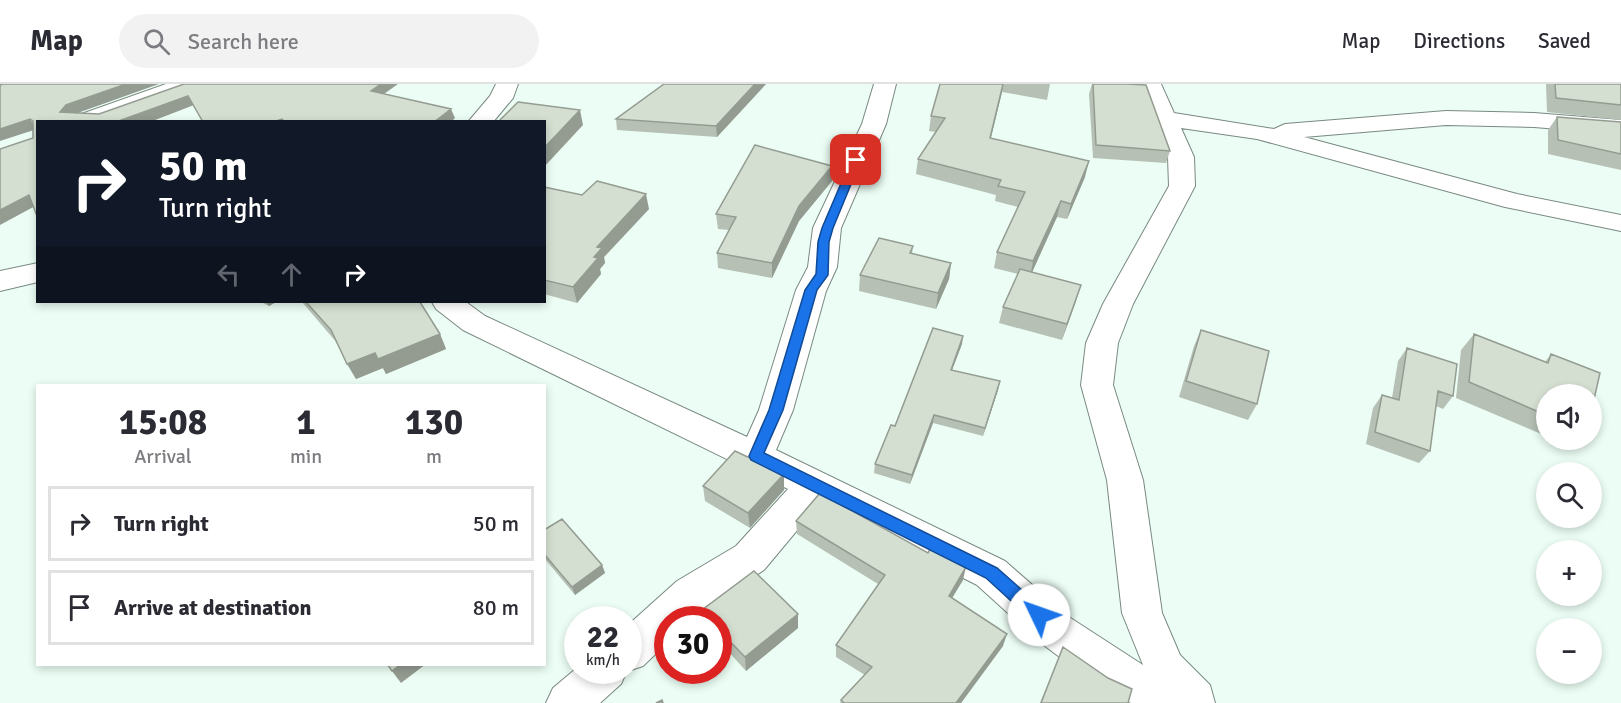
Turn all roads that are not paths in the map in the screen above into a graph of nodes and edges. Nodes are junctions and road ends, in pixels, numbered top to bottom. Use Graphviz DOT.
graph roads {
  1 [pos="188,84"];
  2 [pos="507,84"];
  3 [pos="885,84"];
  4 [pos="1150,84"];
  5 [pos="1165,119"];
  6 [pos="87,120"];
  7 [pos="482,120"];
  8 [pos="1621,127"];
  9 [pos="1259,132"];
  10 [pos="1621,224"];
  11 [pos="36,272"];
  12 [pos="0,281"];
  13 [pos="448,303"];
  14 [pos="756,456"];
  15 [pos="813,486"];
  16 [pos="642,639"];
  17 [pos="589,684"];
  18 [pos="1196,701"];
  19 [pos="567,703"];
  1 -- 6 [label="street"];
  2 -- 7 [label="street"];
  3 -- 14 [label="street"];
  4 -- 5 [label="street"];
  5 -- 9 [label="street"];
  5 -- 18 [label="street"];
  8 -- 9 [label="street"];
  9 -- 10 [label="street"];
  11 -- 12 [label="street"];
  13 -- 14 [label="street"];
  14 -- 15 [label="street"];
  15 -- 16 [label="street"];
  15 -- 18 [label="street"];
  17 -- 19 [label="street"];
}
